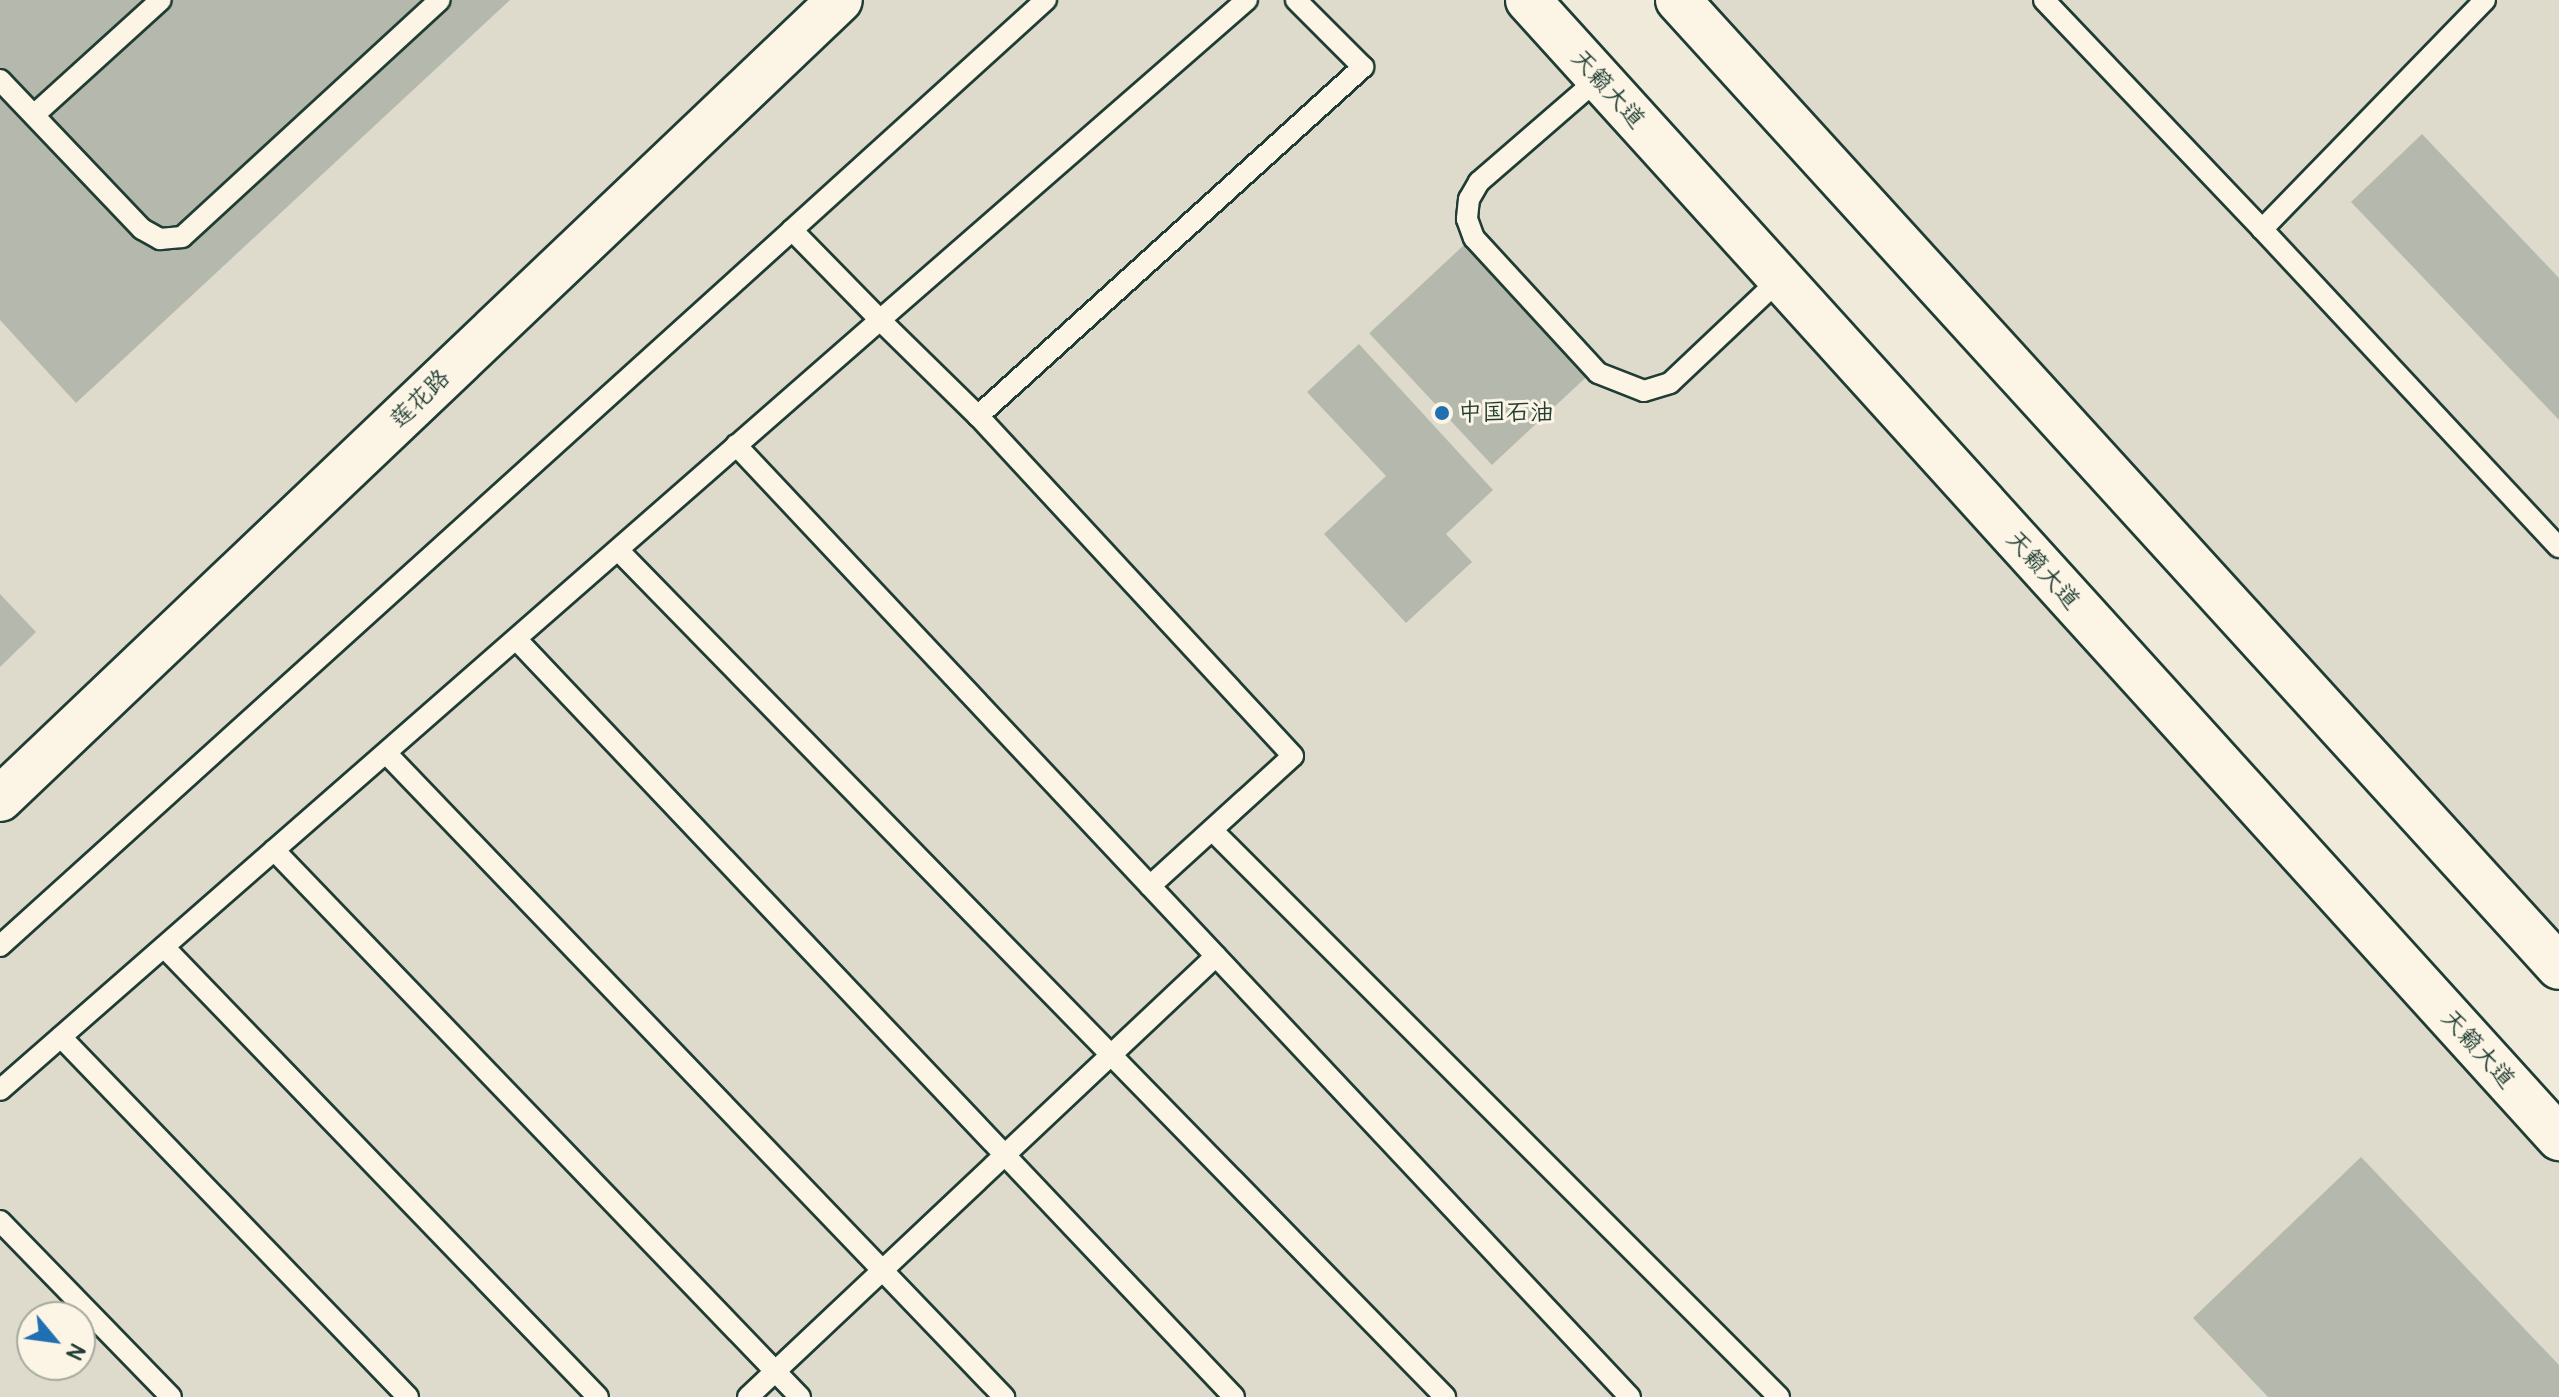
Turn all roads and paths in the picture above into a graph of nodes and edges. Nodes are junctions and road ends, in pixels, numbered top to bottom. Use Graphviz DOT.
graph roads {
  1 [pos="161,0"];
  2 [pos="440,0"];
  3 [pos="840,0"];
  4 [pos="1046,0"];
  5 [pos="1247,0"];
  6 [pos="1296,0"];
  7 [pos="1528,0"];
  8 [pos="1678,0"];
  9 [pos="2044,0"];
  10 [pos="2485,0"];
  11 [pos="1599,78"];
  12 [pos="0,80"];
  13 [pos="34,115"];
  14 [pos="2262,229"];
  15 [pos="792,230"];
  16 [pos="1780,279"];
  17 [pos="880,320"];
  18 [pos="978,416"];
  19 [pos="736,445"];
  20 [pos="2559,547"];
  21 [pos="618,550"];
  22 [pos="516,639"];
  23 [pos="386,753"];
  24 [pos="0,799"];
  25 [pos="1212,830"];
  26 [pos="274,850"];
  27 [pos="1150,886"];
  28 [pos="0,946"];
  29 [pos="164,947"];
  30 [pos="1216,956"];
  31 [pos="2559,967"];
  32 [pos="61,1037"];
  33 [pos="1111,1055"];
  34 [pos="0,1090"];
  35 [pos="2559,1138"];
  36 [pos="1005,1155"];
  37 [pos="0,1221"];
  38 [pos="882,1270"];
  39 [pos="775,1371"];
  40 [pos="171,1397"];
  41 [pos="408,1397"];
  42 [pos="598,1397"];
  43 [pos="748,1397"];
  44 [pos="800,1397"];
  45 [pos="1004,1397"];
  46 [pos="1234,1397"];
  47 [pos="1445,1397"];
  48 [pos="1630,1397"];
  49 [pos="1779,1397"];
  1 -- 13 [label="lane"];
  2 -- 13 [label="lane"];
  3 -- 24 [label="main road, 莲花路"];
  4 -- 15 [label="lane"];
  5 -- 17 [label="lane"];
  6 -- 18 [label="lane"];
  7 -- 11 [label="main road, 天籁大道"];
  8 -- 31 [label="main road"];
  9 -- 14 [label="lane"];
  10 -- 14 [label="lane"];
  11 -- 16 [label="main road, 天籁大道"];
  11 -- 16 [label="lane"];
  12 -- 13 [label="lane"];
  14 -- 20 [label="lane"];
  15 -- 17 [label="lane"];
  15 -- 28 [label="lane"];
  16 -- 35 [label="main road, 天籁大道"];
  17 -- 18 [label="lane"];
  17 -- 19 [label="lane"];
  18 -- 25 [label="lane"];
  19 -- 21 [label="lane"];
  19 -- 27 [label="lane"];
  21 -- 22 [label="lane"];
  21 -- 33 [label="lane"];
  22 -- 23 [label="lane"];
  22 -- 36 [label="lane"];
  23 -- 26 [label="lane"];
  23 -- 38 [label="lane"];
  25 -- 27 [label="lane"];
  25 -- 49 [label="lane"];
  26 -- 29 [label="lane"];
  26 -- 39 [label="lane"];
  27 -- 30 [label="lane"];
  29 -- 32 [label="lane"];
  29 -- 42 [label="lane"];
  30 -- 33 [label="lane"];
  30 -- 48 [label="lane"];
  32 -- 34 [label="lane"];
  32 -- 41 [label="lane"];
  33 -- 36 [label="lane"];
  33 -- 47 [label="lane"];
  36 -- 38 [label="lane"];
  36 -- 46 [label="lane"];
  37 -- 40 [label="lane"];
  38 -- 39 [label="lane"];
  38 -- 45 [label="lane"];
  39 -- 43 [label="lane"];
  39 -- 44 [label="lane"];
}
